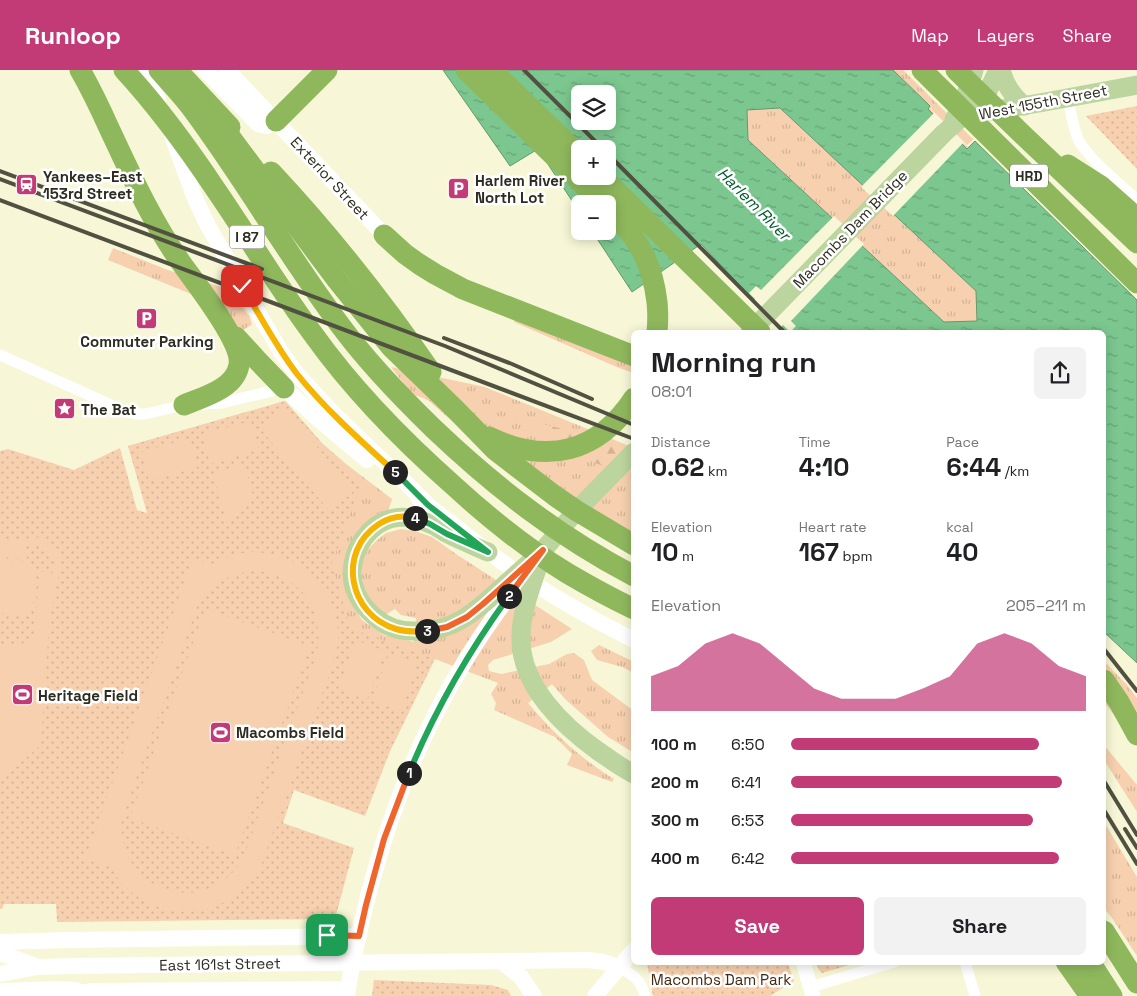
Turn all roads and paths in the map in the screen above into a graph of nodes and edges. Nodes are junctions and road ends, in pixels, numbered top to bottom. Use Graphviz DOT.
graph roads {
  1 [pos="80,70"];
  2 [pos="124,70"];
  3 [pos="141,70"];
  4 [pos="159,70"];
  5 [pos="177,70"];
  6 [pos="205,70"];
  7 [pos="227,70"];
  8 [pos="327,70"];
  9 [pos="466,70"];
  10 [pos="492,70"];
  11 [pos="922,70"];
  12 [pos="956,70"];
  13 [pos="974,70"];
  14 [pos="983,70"];
  15 [pos="997,70"];
  16 [pos="1137,86"];
  17 [pos="987,93"];
  18 [pos="1068,99"];
  19 [pos="1024,106"];
  20 [pos="193,110"];
  21 [pos="989,112"];
  22 [pos="276,121"];
  23 [pos="951,126"];
  24 [pos="1023,135"];
  25 [pos="571,147"];
  26 [pos="610,185"];
  27 [pos="594,195"];
  28 [pos="1137,200"];
  29 [pos="616,216"];
  30 [pos="1137,218"];
  31 [pos="384,235"];
  32 [pos="1137,243"];
  33 [pos="1137,283"];
  34 [pos="657,330"];
  35 [pos="752,330"];
  36 [pos="758,330"];
  37 [pos="243,352"];
  38 [pos="0,355"];
  39 [pos="631,355"];
  40 [pos="284,388"];
  41 [pos="631,402"];
  42 [pos="184,405"];
  43 [pos="456,410"];
  44 [pos="477,432"];
  45 [pos="631,455"];
  46 [pos="428,505"];
  47 [pos="577,511"];
  48 [pos="631,543"];
  49 [pos="543,550"];
  50 [pos="488,552"];
  51 [pos="631,574"];
  52 [pos="631,607"];
  53 [pos="631,638"];
  54 [pos="1106,683"];
  55 [pos="1137,735"];
  56 [pos="631,772"];
  57 [pos="1106,934"];
  58 [pos="358,940"];
  59 [pos="0,942"];
  60 [pos="0,953"];
  61 [pos="631,954"];
  62 [pos="501,961"];
  63 [pos="805,965"];
  64 [pos="886,965"];
  65 [pos="966,965"];
  66 [pos="1056,965"];
  67 [pos="1068,965"];
  68 [pos="1092,965"];
  69 [pos="38,967"];
  70 [pos="620,968"];
  71 [pos="0,974"];
  72 [pos="1137,983"];
  73 [pos="348,989"];
  74 [pos="0,991"];
  75 [pos="93,991"];
  76 [pos="812,992"];
  77 [pos="63,996"];
  78 [pos="534,996"];
  79 [pos="595,996"];
  80 [pos="645,996"];
  81 [pos="975,996"];
  82 [pos="1078,996"];
  83 [pos="1090,996"];
  84 [pos="1112,996"];
  1 -- 37 [label="highway"];
  2 -- 52 [label="highway, I 87"];
  3 -- 46 [label="main road"];
  4 -- 20 [label="highway, I 87"];
  5 -- 43 [label="highway"];
  6 -- 22 [label="main road"];
  7 -- 22 [label="main road, Exterior Street"];
  8 -- 22 [label="highway"];
  9 -- 27 [label="highway"];
  10 -- 25 [label="highway"];
  11 -- 33 [label="highway, HRD"];
  12 -- 24 [label="highway, HRD"];
  13 -- 23 [label="main road"];
  14 -- 17 [label="main road"];
  15 -- 17 [label="main road"];
  15 -- 18 [label="street"];
  15 -- 19 [label="main road"];
  16 -- 18 [label="street"];
  16 -- 19 [label="main road, West 155th Street"];
  17 -- 21 [label="main road"];
  17 -- 23 [label="main road"];
  18 -- 28 [label="street"];
  19 -- 21 [label="main road, West 155th Street"];
  20 -- 43 [label="highway"];
  20 -- 51 [label="highway, I 87"];
  21 -- 23 [label="main road, West 155th Street"];
  22 -- 31 [label="main road, Exterior Street"];
  23 -- 35 [label="main road, Macombs Dam Bridge"];
  24 -- 30 [label="highway"];
  24 -- 32 [label="highway, HRD"];
  26 -- 36 [label="highway"];
  29 -- 34 [label="highway"];
  31 -- 39 [label="highway"];
  37 -- 40 [label="highway"];
  37 -- 42 [label="highway"];
  38 -- 42 [label="street"];
  40 -- 42 [label="street"];
  40 -- 46 [label="main road"];
  41 -- 44 [label="highway"];
  43 -- 44 [label="highway"];
  44 -- 47 [label="highway"];
  45 -- 47 [label="main road"];
  46 -- 50 [label="main road"];
  47 -- 48 [label="highway"];
  47 -- 49 [label="main road"];
  49 -- 50 [label="main road"];
  49 -- 56 [label="main road"];
  49 -- 58 [label="main road"];
  50 -- 53 [label="main road"];
  54 -- 55 [label="highway"];
  57 -- 72 [label="highway"];
  58 -- 59 [label="main road, East 161st Street"];
  58 -- 73 [label="main road"];
  60 -- 69 [label="main road"];
  61 -- 70 [label="main road"];
  62 -- 69 [label="main road, East 161st Street"];
  62 -- 70 [label="main road, East 161st Street"];
  62 -- 78 [label="main road"];
  63 -- 76 [label="street"];
  64 -- 76 [label="street"];
  65 -- 81 [label="street"];
  66 -- 82 [label="main road"];
  67 -- 83 [label="highway"];
  68 -- 84 [label="highway"];
  69 -- 71 [label="main road, East 161st Street"];
  69 -- 74 [label="main road"];
  70 -- 79 [label="main road"];
  70 -- 80 [label="street"];
  73 -- 75 [label="main road, East 161st Street"];
  74 -- 75 [label="main road"];
  75 -- 77 [label="main road, East 161st Street"];
}
